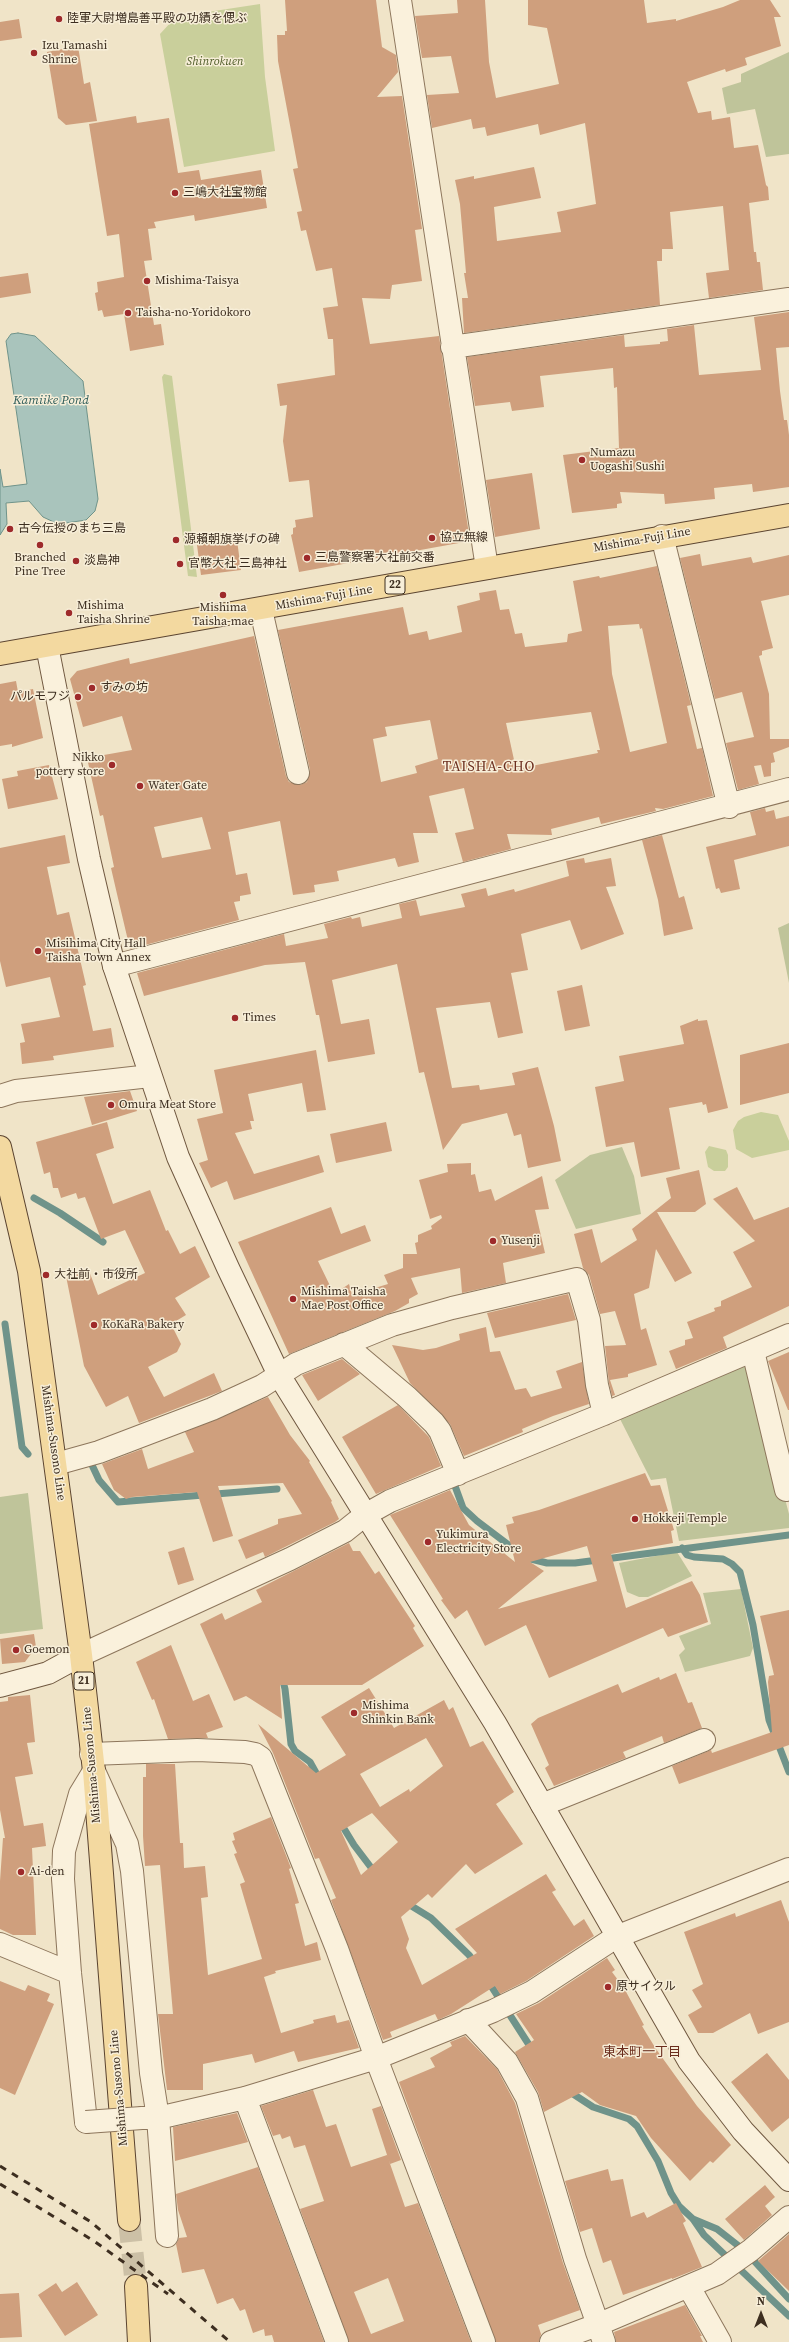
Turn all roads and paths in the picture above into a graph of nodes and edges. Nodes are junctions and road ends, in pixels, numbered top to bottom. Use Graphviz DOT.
graph roads {
  1 [pos="400,0"];
  2 [pos="789,300"];
  3 [pos="452,347"];
  4 [pos="789,515"];
  5 [pos="662,536"];
  6 [pos="487,568"];
  7 [pos="261,610"];
  8 [pos="47,646"];
  9 [pos="0,654"];
  10 [pos="298,773"];
  11 [pos="789,789"];
  12 [pos="729,807"];
  13 [pos="114,966"];
  14 [pos="150,1076"];
  15 [pos="0,1096"];
  16 [pos="0,1147"];
  17 [pos="789,1336"];
  18 [pos="344,1344"];
  19 [pos="753,1351"];
  20 [pos="279,1374"];
  21 [pos="604,1414"];
  22 [pos="56,1464"];
  23 [pos="458,1474"];
  24 [pos="786,1490"];
  25 [pos="365,1515"];
  26 [pos="81,1655"];
  27 [pos="0,1686"];
  28 [pos="704,1740"];
  29 [pos="93,1763"];
  30 [pos="542,1805"];
  31 [pos="789,1869"];
  32 [pos="616,1937"];
  33 [pos="0,1944"];
  34 [pos="70,1973"];
  35 [pos="468,2020"];
  36 [pos="376,2058"];
  37 [pos="245,2098"];
  38 [pos="150,2118"];
  39 [pos="789,2180"];
  40 [pos="789,2217"];
  41 [pos="130,2220"];
  42 [pos="167,2236"];
  43 [pos="136,2286"];
  44 [pos="689,2287"];
  45 [pos="600,2334"];
  46 [pos="139,2342"];
  47 [pos="337,2342"];
  48 [pos="484,2342"];
  49 [pos="551,2342"];
  50 [pos="720,2342"];
  1 -- 3 [label="street"];
  2 -- 3 [label="street"];
  3 -- 6 [label="street"];
  4 -- 5 [label="main road, Mishima-Fuji Line / 22"];
  5 -- 6 [label="main road, Mishima-Fuji Line / 22"];
  5 -- 12 [label="street"];
  6 -- 7 [label="main road, Mishima-Fuji Line / 22"];
  7 -- 8 [label="main road, Mishima-Fuji Line / 22"];
  7 -- 10 [label="street"];
  8 -- 9 [label="main road, Mishima-Fuji Line / 22"];
  8 -- 13 [label="street"];
  11 -- 12 [label="street"];
  12 -- 13 [label="street"];
  13 -- 14 [label="street"];
  14 -- 15 [label="street"];
  14 -- 20 [label="street"];
  16 -- 22 [label="main road, Mishima-Susono Line / 21"];
  17 -- 19 [label="street"];
  18 -- 20 [label="street"];
  18 -- 21 [label="street"];
  18 -- 23 [label="street"];
  19 -- 21 [label="street"];
  19 -- 24 [label="street"];
  20 -- 22 [label="street"];
  20 -- 25 [label="street"];
  21 -- 23 [label="street"];
  22 -- 26 [label="main road, Mishima-Susono Line / 21"];
  23 -- 25 [label="street"];
  25 -- 26 [label="street"];
  25 -- 30 [label="street"];
  26 -- 27 [label="street"];
  26 -- 29 [label="main road, Mishima-Susono Line / 21"];
  28 -- 30 [label="street"];
  29 -- 34 [label="street"];
  29 -- 36 [label="street"];
  29 -- 38 [label="street"];
  29 -- 41 [label="main road, Mishima-Susono Line / 21"];
  30 -- 32 [label="street"];
  31 -- 32 [label="street"];
  32 -- 35 [label="street"];
  32 -- 39 [label="street"];
  33 -- 34 [label="street"];
  34 -- 38 [label="street, bridge"];
  35 -- 36 [label="street"];
  35 -- 45 [label="street"];
  36 -- 37 [label="street"];
  36 -- 48 [label="street"];
  37 -- 38 [label="street"];
  37 -- 47 [label="street"];
  38 -- 42 [label="street"];
  40 -- 44 [label="street"];
  43 -- 46 [label="main road"];
  44 -- 45 [label="street"];
  44 -- 50 [label="street"];
  45 -- 49 [label="street"];
}
